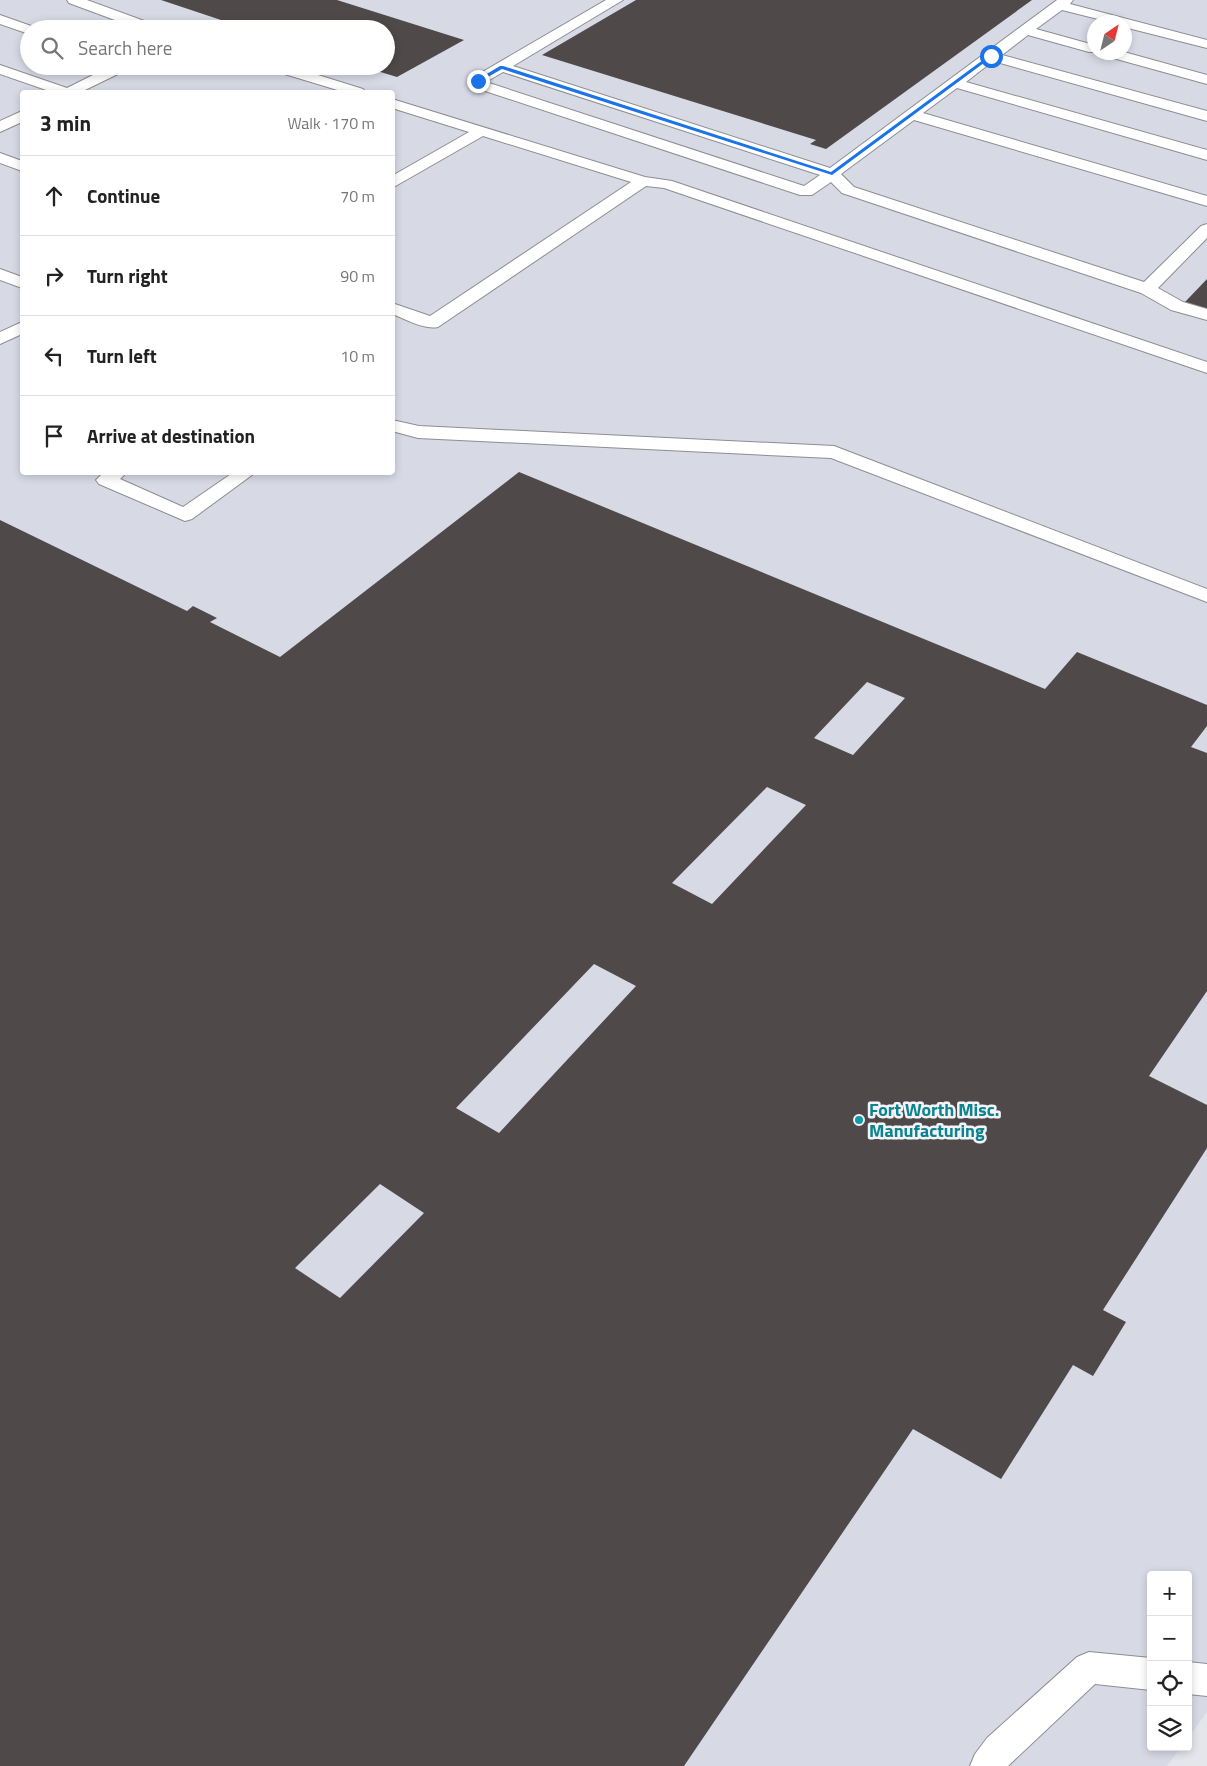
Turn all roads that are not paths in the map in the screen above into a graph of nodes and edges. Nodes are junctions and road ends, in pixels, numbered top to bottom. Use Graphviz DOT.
graph roads {
  1 [pos="74,0"];
  2 [pos="616,0"];
  3 [pos="1062,3"];
  4 [pos="1099,15"];
  5 [pos="0,19"];
  6 [pos="128,20"];
  7 [pos="1132,25"];
  8 [pos="20,27"];
  9 [pos="1026,30"];
  10 [pos="1207,44"];
  11 [pos="1087,47"];
  12 [pos="991,56"];
  13 [pos="1132,59"];
  14 [pos="502,67"];
  15 [pos="0,69"];
  16 [pos="105,75"];
  17 [pos="302,75"];
  18 [pos="1207,80"];
  19 [pos="954,83"];
  20 [pos="59,90"];
  21 [pos="74,90"];
  22 [pos="351,90"];
  23 [pos="395,104"];
  24 [pos="912,115"];
  25 [pos="1207,116"];
  26 [pos="20,117"];
  27 [pos="0,127"];
  28 [pos="481,131"];
  29 [pos="1207,155"];
  30 [pos="0,158"];
  31 [pos="20,165"];
  32 [pos="832,174"];
  33 [pos="395,181"];
  34 [pos="643,181"];
  35 [pos="1207,201"];
  36 [pos="1207,229"];
  37 [pos="1147,289"];
  38 [pos="395,309"];
  39 [pos="1207,315"];
  40 [pos="20,328"];
  41 [pos="0,339"];
  42 [pos="1207,368"];
  43 [pos="395,426"];
  44 [pos="114,475"];
  45 [pos="243,475"];
  46 [pos="1207,596"];
  47 [pos="1147,1674"];
  48 [pos="1192,1678"];
  49 [pos="1207,1680"];
  50 [pos="987,1766"];
  1 -- 6 [label="lane"];
  2 -- 14 [label="lane"];
  3 -- 4 [label="lane"];
  3 -- 9 [label="lane"];
  5 -- 8 [label="lane"];
  7 -- 10 [label="lane"];
  9 -- 11 [label="lane"];
  9 -- 12 [label="lane"];
  12 -- 19 [label="lane"];
  12 -- 25 [label="lane"];
  13 -- 18 [label="lane"];
  14 -- 32 [label="lane"];
  14 -- 32 [label="lane"];
  15 -- 20 [label="lane"];
  16 -- 21 [label="lane"];
  17 -- 22 [label="lane"];
  19 -- 24 [label="lane"];
  19 -- 29 [label="lane"];
  23 -- 28 [label="lane"];
  24 -- 32 [label="lane"];
  24 -- 35 [label="lane"];
  26 -- 27 [label="lane"];
  28 -- 33 [label="lane"];
  28 -- 34 [label="lane"];
  30 -- 31 [label="lane"];
  32 -- 37 [label="lane"];
  34 -- 38 [label="lane"];
  34 -- 42 [label="lane"];
  36 -- 37 [label="lane"];
  37 -- 39 [label="lane"];
  40 -- 41 [label="lane"];
  43 -- 46 [label="lane"];
  44 -- 45 [label="lane"];
  47 -- 50 [label="lane"];
  48 -- 49 [label="lane"];
}
